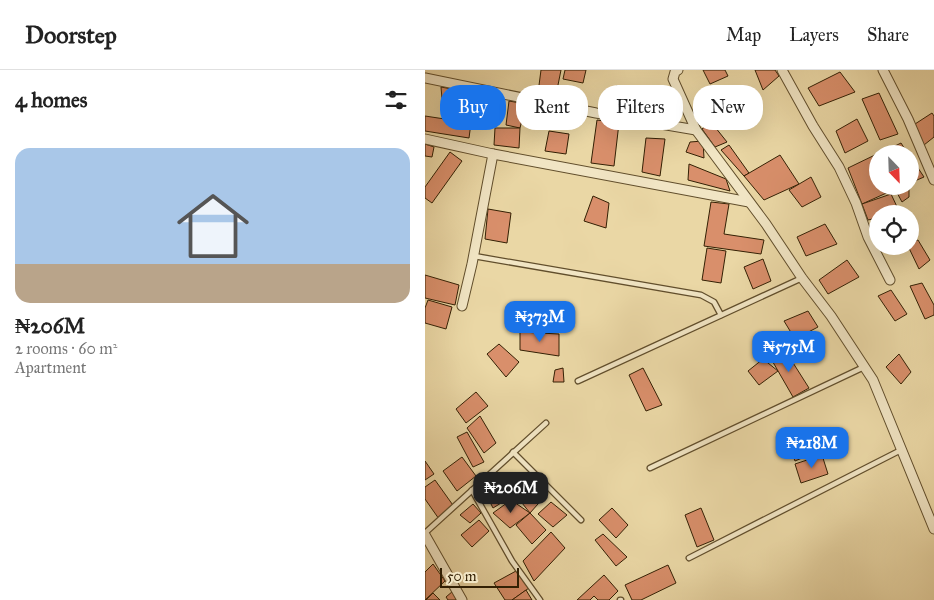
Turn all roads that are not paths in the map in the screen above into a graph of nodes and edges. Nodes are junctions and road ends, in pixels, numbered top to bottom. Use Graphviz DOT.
graph roads {
  1 [pos="782,70"];
  2 [pos="883,70"];
  3 [pos="675,71"];
  4 [pos="425,78"];
  5 [pos="693,123"];
  6 [pos="693,129"];
  7 [pos="696,130"];
  8 [pos="425,139"];
  9 [pos="493,154"];
  10 [pos="934,180"];
  11 [pos="749,202"];
  12 [pos="474,256"];
  13 [pos="802,278"];
  14 [pos="890,280"];
  15 [pos="462,306"];
  16 [pos="721,315"];
  17 [pos="864,367"];
  18 [pos="578,381"];
  19 [pos="546,423"];
  20 [pos="901,450"];
  21 [pos="513,452"];
  22 [pos="650,468"];
  23 [pos="472,490"];
  24 [pos="581,520"];
  25 [pos="934,529"];
  26 [pos="425,534"];
  27 [pos="689,558"];
  28 [pos="462,600"];
  29 [pos="539,600"];
  1 -- 14 [label="street"];
  2 -- 10 [label="street"];
  3 -- 5 [label="street"];
  4 -- 6 [label="street"];
  7 -- 11 [label="street"];
  8 -- 9 [label="street"];
  9 -- 11 [label="street"];
  9 -- 12 [label="street"];
  11 -- 13 [label="street"];
  12 -- 15 [label="street"];
  12 -- 16 [label="lane"];
  13 -- 16 [label="lane"];
  13 -- 17 [label="street"];
  16 -- 18 [label="lane"];
  17 -- 20 [label="street"];
  17 -- 22 [label="lane"];
  19 -- 21 [label="lane"];
  20 -- 25 [label="street"];
  20 -- 27 [label="lane"];
  21 -- 23 [label="lane"];
  21 -- 24 [label="lane"];
  23 -- 26 [label="lane"];
  23 -- 29 [label="lane"];
  26 -- 28 [label="street"];
}
